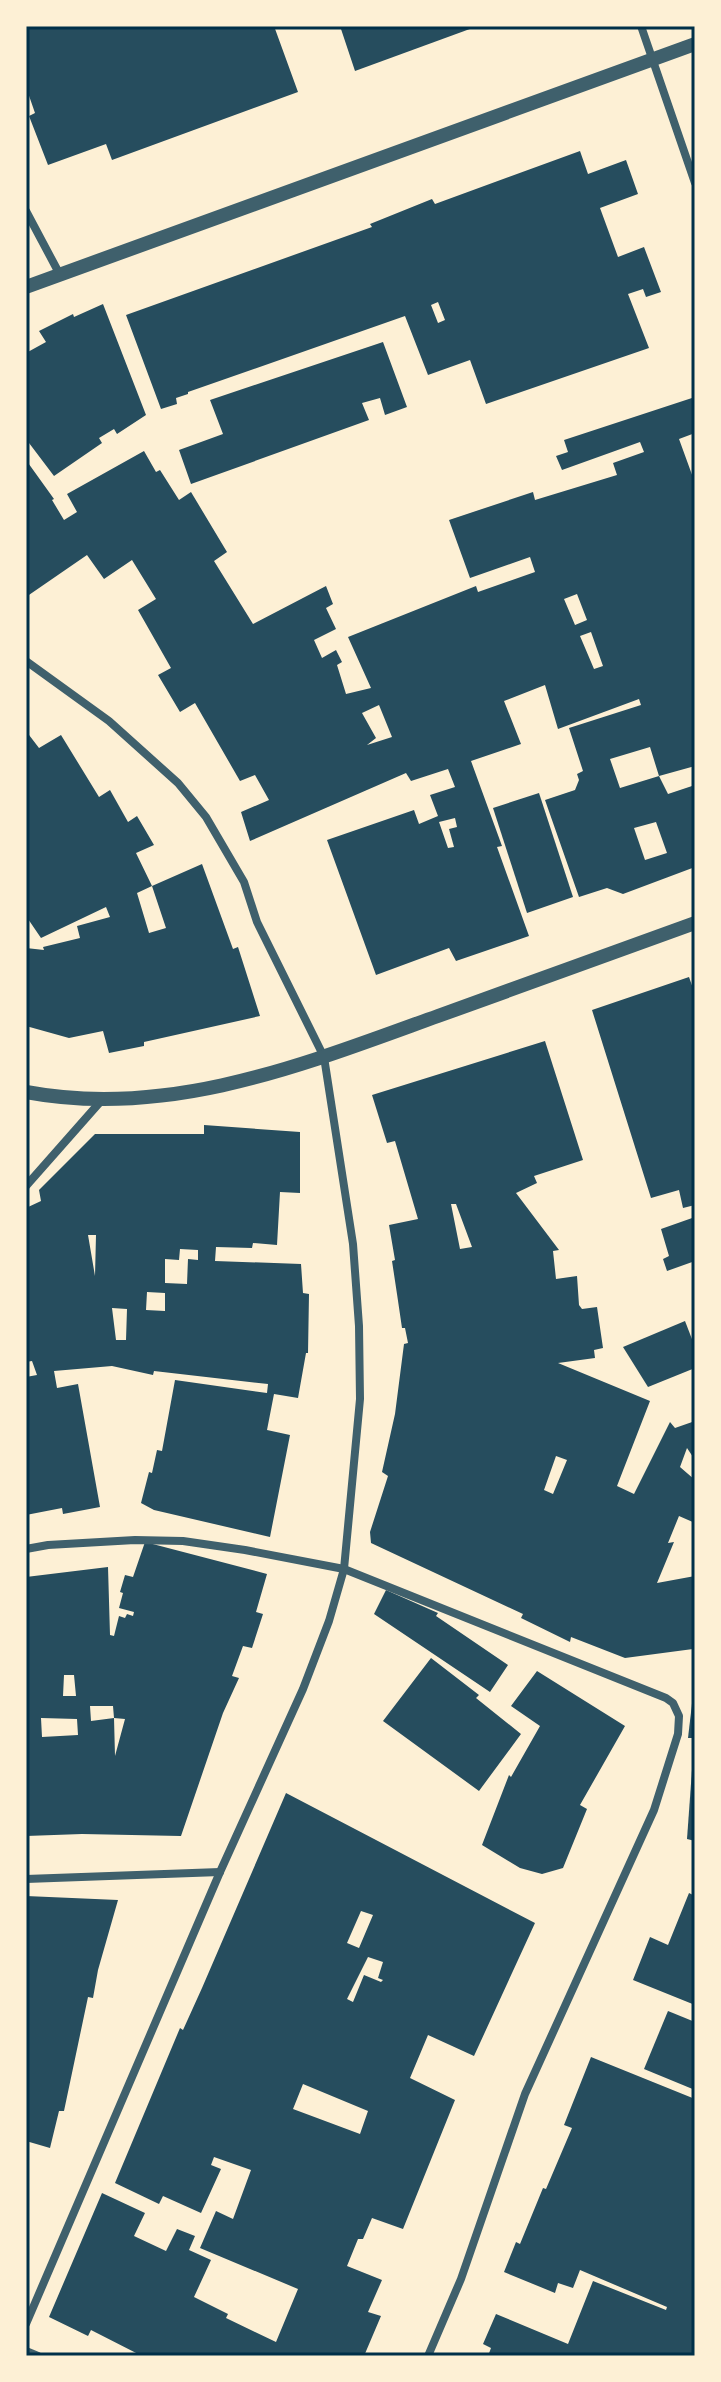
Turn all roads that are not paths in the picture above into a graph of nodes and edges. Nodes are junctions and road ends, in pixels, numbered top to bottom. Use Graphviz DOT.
graph roads {
  1 [pos="641,26"];
  2 [pos="695,44"];
  3 [pos="652,59"];
  4 [pos="695,183"];
  5 [pos="26,211"];
  6 [pos="59,273"];
  7 [pos="26,287"];
  8 [pos="26,661"];
  9 [pos="695,923"];
  10 [pos="324,1057"];
  11 [pos="26,1092"];
  12 [pos="101,1101"];
  13 [pos="26,1186"];
  14 [pos="26,1549"];
  15 [pos="344,1569"];
  16 [pos="220,1872"];
  17 [pos="26,1879"];
  18 [pos="26,2324"];
  19 [pos="26,2351"];
  20 [pos="38,2356"];
  21 [pos="428,2356"];
  1 -- 3 [label="street"];
  2 -- 3 [label="street"];
  3 -- 4 [label="street"];
  3 -- 6 [label="street"];
  5 -- 6 [label="street"];
  6 -- 7 [label="street"];
  8 -- 10 [label="street"];
  9 -- 10 [label="street"];
  10 -- 12 [label="street"];
  10 -- 15 [label="street"];
  11 -- 12 [label="street"];
  12 -- 13 [label="street"];
  14 -- 15 [label="street"];
  15 -- 16 [label="street"];
  15 -- 21 [label="street"];
  16 -- 17 [label="street"];
  16 -- 18 [label="street"];
  19 -- 20 [label="street"];
}
